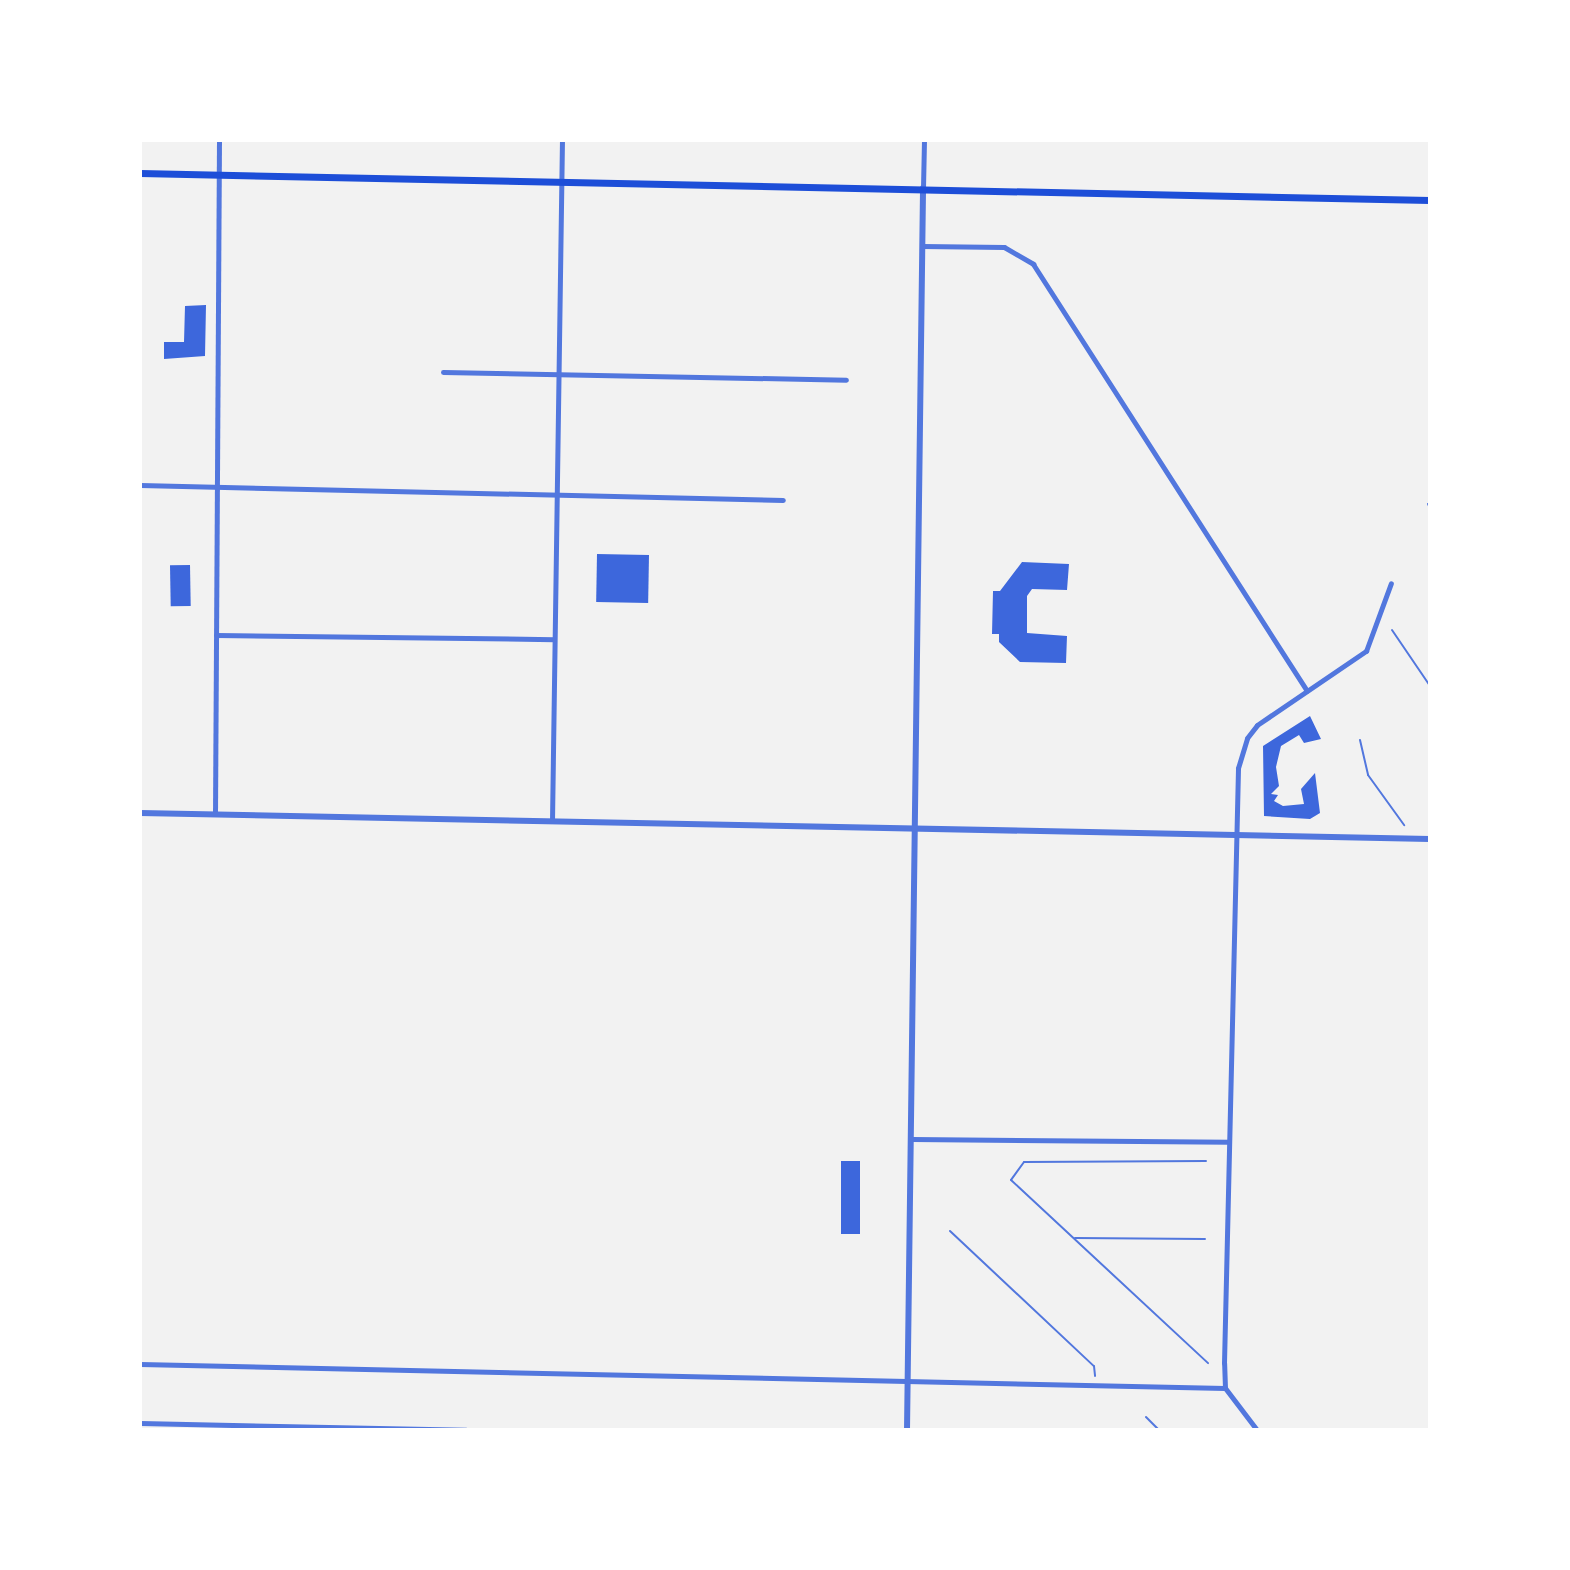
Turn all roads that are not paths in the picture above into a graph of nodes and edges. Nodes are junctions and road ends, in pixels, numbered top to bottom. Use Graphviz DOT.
graph roads {
  1 [pos="219,140"];
  2 [pos="562,140"];
  3 [pos="924,140"];
  4 [pos="140,173"];
  5 [pos="218,174"];
  6 [pos="562,183"];
  7 [pos="923,188"];
  8 [pos="1430,200"];
  9 [pos="922,246"];
  10 [pos="443,372"];
  11 [pos="560,374"];
  12 [pos="846,380"];
  13 [pos="140,485"];
  14 [pos="216,487"];
  15 [pos="556,498"];
  16 [pos="783,500"];
  17 [pos="1391,583"];
  18 [pos="1392,630"];
  19 [pos="216,635"];
  20 [pos="554,639"];
  21 [pos="1430,686"];
  22 [pos="1307,691"];
  23 [pos="1360,740"];
  24 [pos="140,813"];
  25 [pos="215,814"];
  26 [pos="552,821"];
  27 [pos="1404,825"];
  28 [pos="915,828"];
  29 [pos="1235,835"];
  30 [pos="1430,839"];
  31 [pos="912,1139"];
  32 [pos="1229,1142"];
  33 [pos="1206,1161"];
  34 [pos="950,1231"];
  35 [pos="1074,1238"];
  36 [pos="1205,1239"];
  37 [pos="1208,1363"];
  38 [pos="140,1364"];
  39 [pos="1095,1376"];
  40 [pos="909,1379"];
  41 [pos="1225,1388"];
  42 [pos="1146,1417"];
  43 [pos="140,1423"];
  44 [pos="466,1430"];
  45 [pos="907,1430"];
  46 [pos="1159,1430"];
  47 [pos="1257,1430"];
  1 -- 5 [label="street"];
  2 -- 6 [label="street"];
  3 -- 7 [label="street"];
  4 -- 5 [label="main road"];
  5 -- 6 [label="main road"];
  5 -- 14 [label="street"];
  6 -- 7 [label="main road"];
  6 -- 11 [label="street"];
  7 -- 8 [label="main road"];
  7 -- 9 [label="street"];
  9 -- 22 [label="street"];
  9 -- 28 [label="street"];
  10 -- 11 [label="street"];
  11 -- 12 [label="street"];
  11 -- 15 [label="street"];
  13 -- 14 [label="street"];
  14 -- 15 [label="street"];
  14 -- 19 [label="street"];
  15 -- 16 [label="street"];
  15 -- 20 [label="street"];
  17 -- 22 [label="street"];
  18 -- 21 [label="lane"];
  19 -- 20 [label="street"];
  19 -- 25 [label="street"];
  20 -- 26 [label="street"];
  22 -- 29 [label="street"];
  23 -- 27 [label="lane"];
  24 -- 25 [label="street"];
  25 -- 26 [label="street"];
  26 -- 28 [label="street"];
  28 -- 29 [label="street"];
  28 -- 31 [label="street"];
  29 -- 30 [label="street"];
  29 -- 32 [label="street"];
  31 -- 32 [label="street"];
  31 -- 40 [label="street"];
  32 -- 41 [label="street"];
  33 -- 35 [label="lane"];
  34 -- 39 [label="lane"];
  35 -- 36 [label="lane"];
  35 -- 37 [label="lane"];
  38 -- 40 [label="street"];
  40 -- 41 [label="street"];
  40 -- 45 [label="street"];
  41 -- 47 [label="street"];
  42 -- 46 [label="lane"];
  43 -- 44 [label="street"];
}
